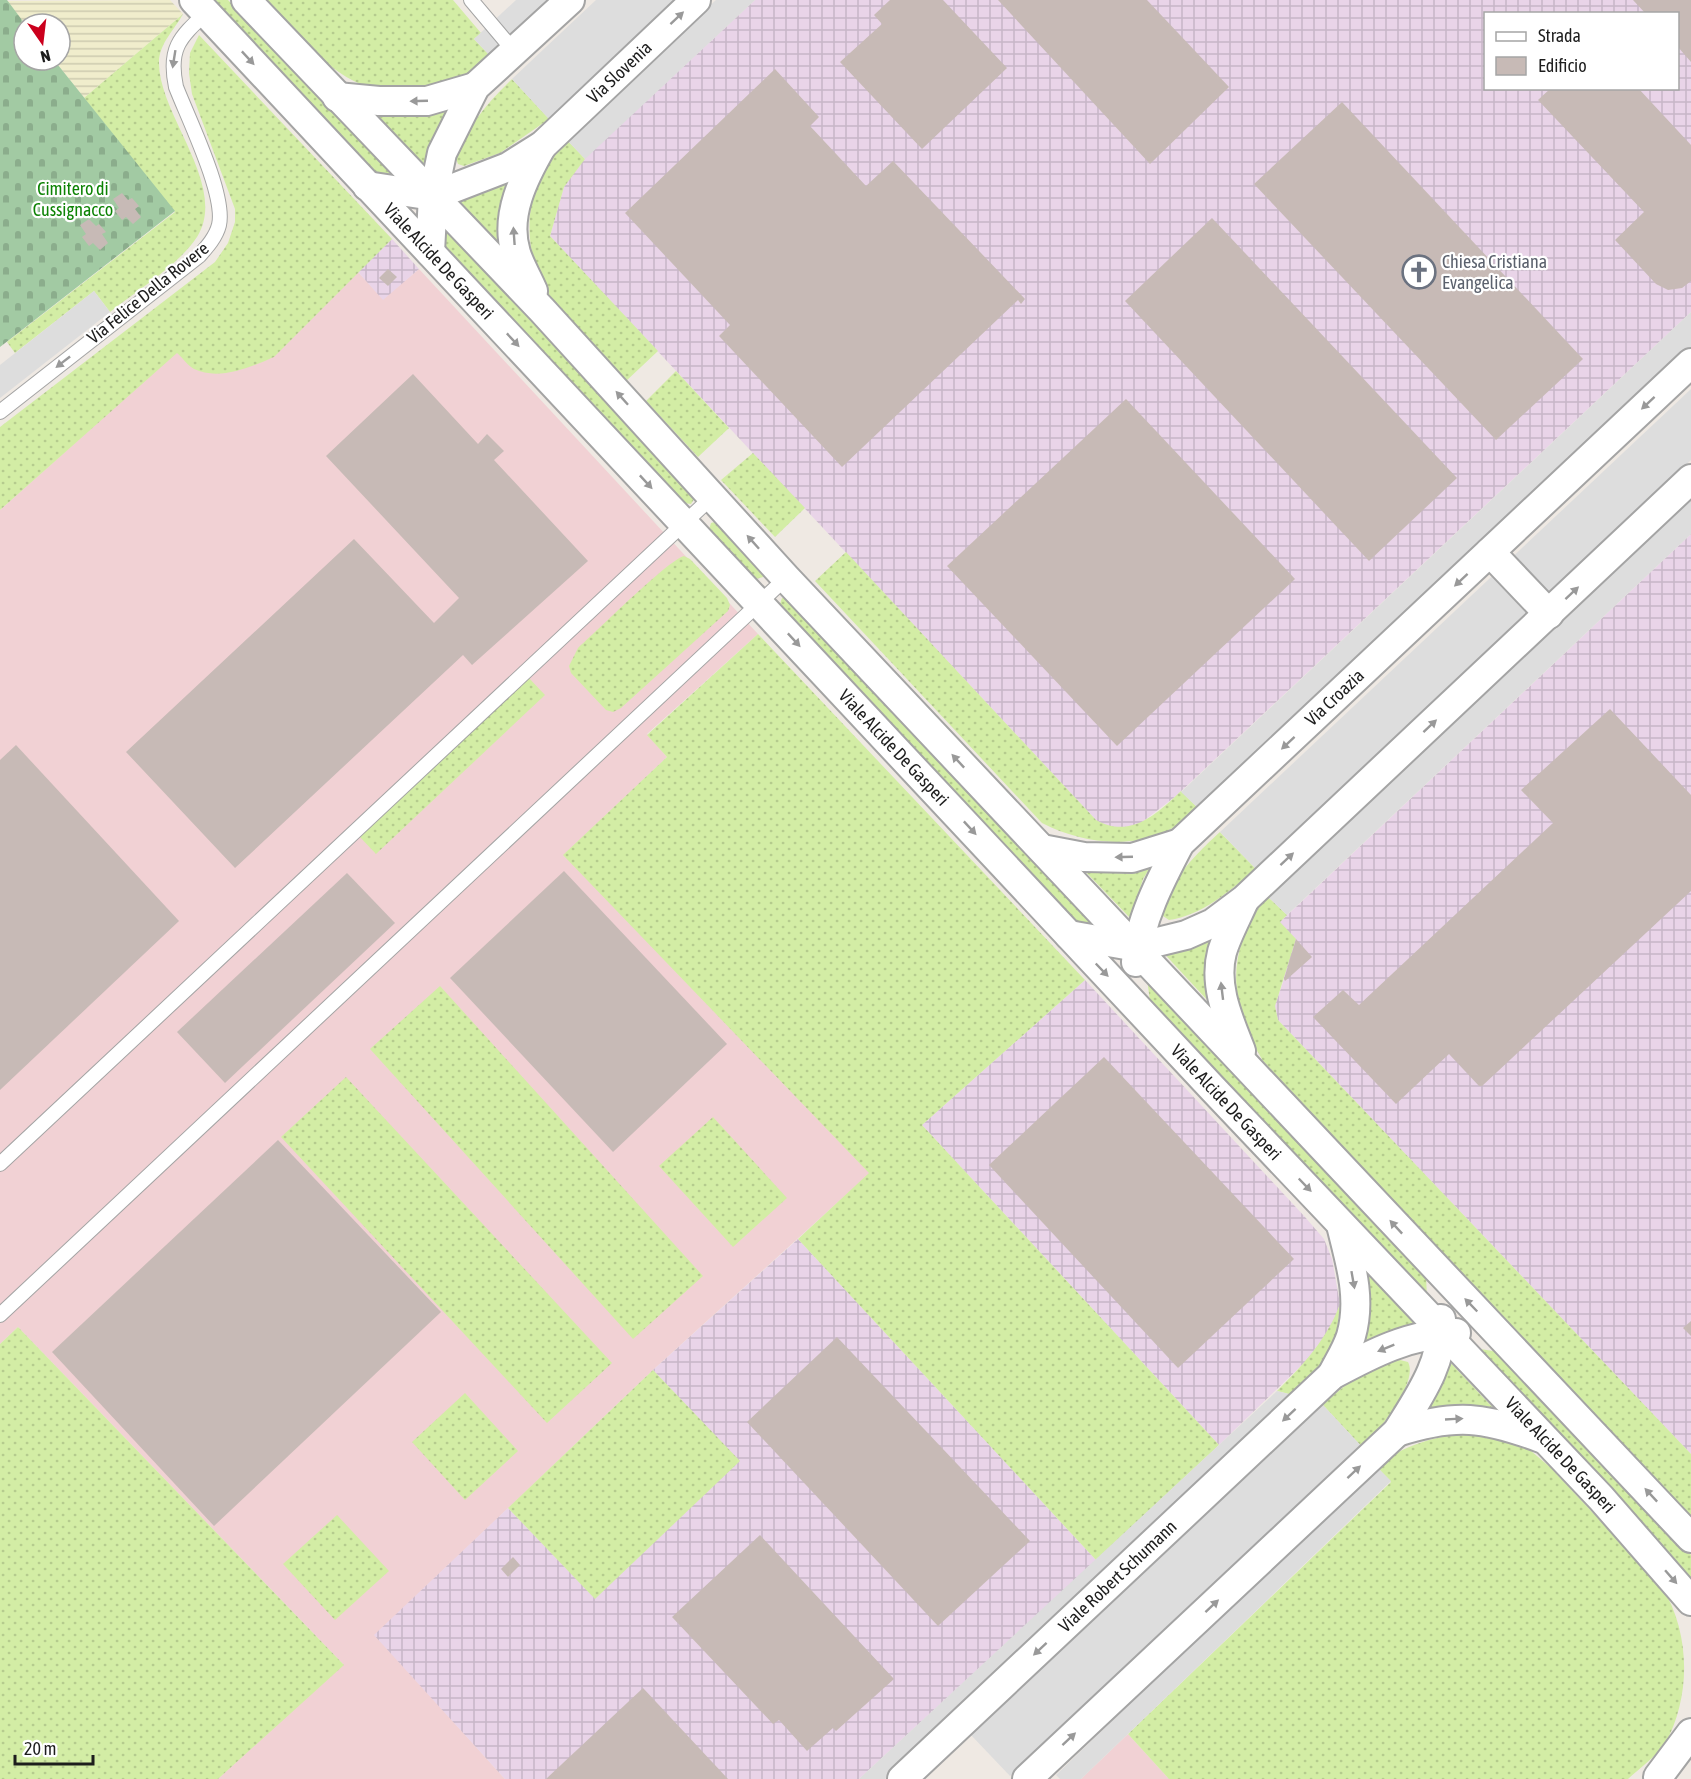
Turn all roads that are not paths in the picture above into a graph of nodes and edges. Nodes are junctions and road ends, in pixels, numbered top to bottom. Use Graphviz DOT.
graph roads {
  1 [pos="246,0"];
  2 [pos="471,0"];
  3 [pos="570,0"];
  4 [pos="696,0"];
  5 [pos="200,6"];
  6 [pos="514,51"];
  7 [pos="476,87"];
  8 [pos="337,97"];
  9 [pos="543,145"];
  10 [pos="367,186"];
  11 [pos="433,196"];
  12 [pos="430,252"];
  13 [pos="542,310"];
  14 [pos="1691,363"];
  15 [pos="0,412"];
  16 [pos="1691,479"];
  17 [pos="712,497"];
  18 [pos="685,524"];
  19 [pos="1490,552"];
  20 [pos="786,578"];
  21 [pos="761,604"];
  22 [pos="1549,614"];
  23 [pos="1180,843"];
  24 [pos="1042,849"];
  25 [pos="1245,899"];
  26 [pos="1069,935"];
  27 [pos="1137,947"];
  28 [pos="1135,1005"];
  29 [pos="1246,1066"];
  30 [pos="0,1164"];
  31 [pos="1340,1222"];
  32 [pos="1436,1270"];
  33 [pos="0,1315"];
  34 [pos="1442,1333"];
  35 [pos="1506,1341"];
  36 [pos="1332,1375"];
  37 [pos="1397,1432"];
  38 [pos="1547,1441"];
  39 [pos="1691,1538"];
  40 [pos="1691,1601"];
  41 [pos="1691,1733"];
  42 [pos="1691,1747"];
  43 [pos="1657,1778"];
  44 [pos="902,1779"];
  45 [pos="1027,1779"];
  1 -- 8 [label="street, Viale Alcide De Gasperi"];
  2 -- 6 [label="lane"];
  3 -- 6 [label="street"];
  9 -- 4 [label="street, Via Slovenia, one-way"];
  5 -- 10 [label="street, Viale Alcide De Gasperi, one-way"];
  5 -- 15 [label="lane, Via Felice Della Rovere, one-way"];
  6 -- 7 [label="street"];
  7 -- 8 [label="street, one-way"];
  7 -- 11 [label="street"];
  8 -- 11 [label="street, Viale Alcide De Gasperi"];
  9 -- 11 [label="street, Via Slovenia"];
  13 -- 9 [label="street, Via Slovenia, one-way"];
  10 -- 11 [label="street, Via Slovenia"];
  10 -- 12 [label="street, Viale Alcide De Gasperi"];
  11 -- 12 [label="street"];
  11 -- 13 [label="street, Viale Alcide De Gasperi"];
  12 -- 18 [label="street, Viale Alcide De Gasperi, one-way"];
  17 -- 13 [label="street, Viale Alcide De Gasperi, one-way"];
  14 -- 19 [label="street, Via Croazia, one-way"];
  22 -- 16 [label="street, one-way"];
  17 -- 18 [label="lane"];
  20 -- 17 [label="street, Viale Alcide De Gasperi, one-way"];
  18 -- 21 [label="street, Viale Alcide De Gasperi"];
  18 -- 30 [label="lane"];
  19 -- 22 [label="street"];
  19 -- 23 [label="street, Via Croazia, one-way"];
  20 -- 21 [label="lane"];
  24 -- 20 [label="street, Viale Alcide De Gasperi, one-way"];
  21 -- 26 [label="street, Viale Alcide De Gasperi, one-way"];
  21 -- 33 [label="lane"];
  25 -- 22 [label="street, one-way"];
  23 -- 24 [label="street, Via Croazia, one-way"];
  23 -- 27 [label="street, Via Croazia"];
  24 -- 27 [label="street, Viale Alcide De Gasperi"];
  25 -- 27 [label="street"];
  29 -- 25 [label="street, one-way"];
  26 -- 27 [label="street"];
  26 -- 28 [label="street, Viale Alcide De Gasperi, one-way"];
  27 -- 28 [label="street, Via Croazia"];
  27 -- 29 [label="street, Viale Alcide De Gasperi"];
  28 -- 31 [label="street, Viale Alcide De Gasperi, one-way"];
  32 -- 29 [label="street, Viale Alcide De Gasperi, one-way"];
  31 -- 34 [label="street, Viale Alcide De Gasperi"];
  31 -- 36 [label="street, Viale Robert Schumann, one-way"];
  32 -- 34 [label="street"];
  35 -- 32 [label="street, Viale Alcide De Gasperi, one-way"];
  34 -- 35 [label="street, Viale Robert Schumann"];
  34 -- 36 [label="street, Viale Robert Schumann, one-way"];
  34 -- 37 [label="street"];
  34 -- 38 [label="street, Viale Alcide De Gasperi"];
  39 -- 35 [label="street, Viale Alcide De Gasperi, one-way"];
  36 -- 44 [label="street, Viale Robert Schumann, one-way"];
  37 -- 38 [label="street, one-way"];
  45 -- 37 [label="street, one-way"];
  38 -- 40 [label="street, Viale Alcide De Gasperi, one-way"];
  41 -- 43 [label="street"];
  42 -- 43 [label="street"];
}
